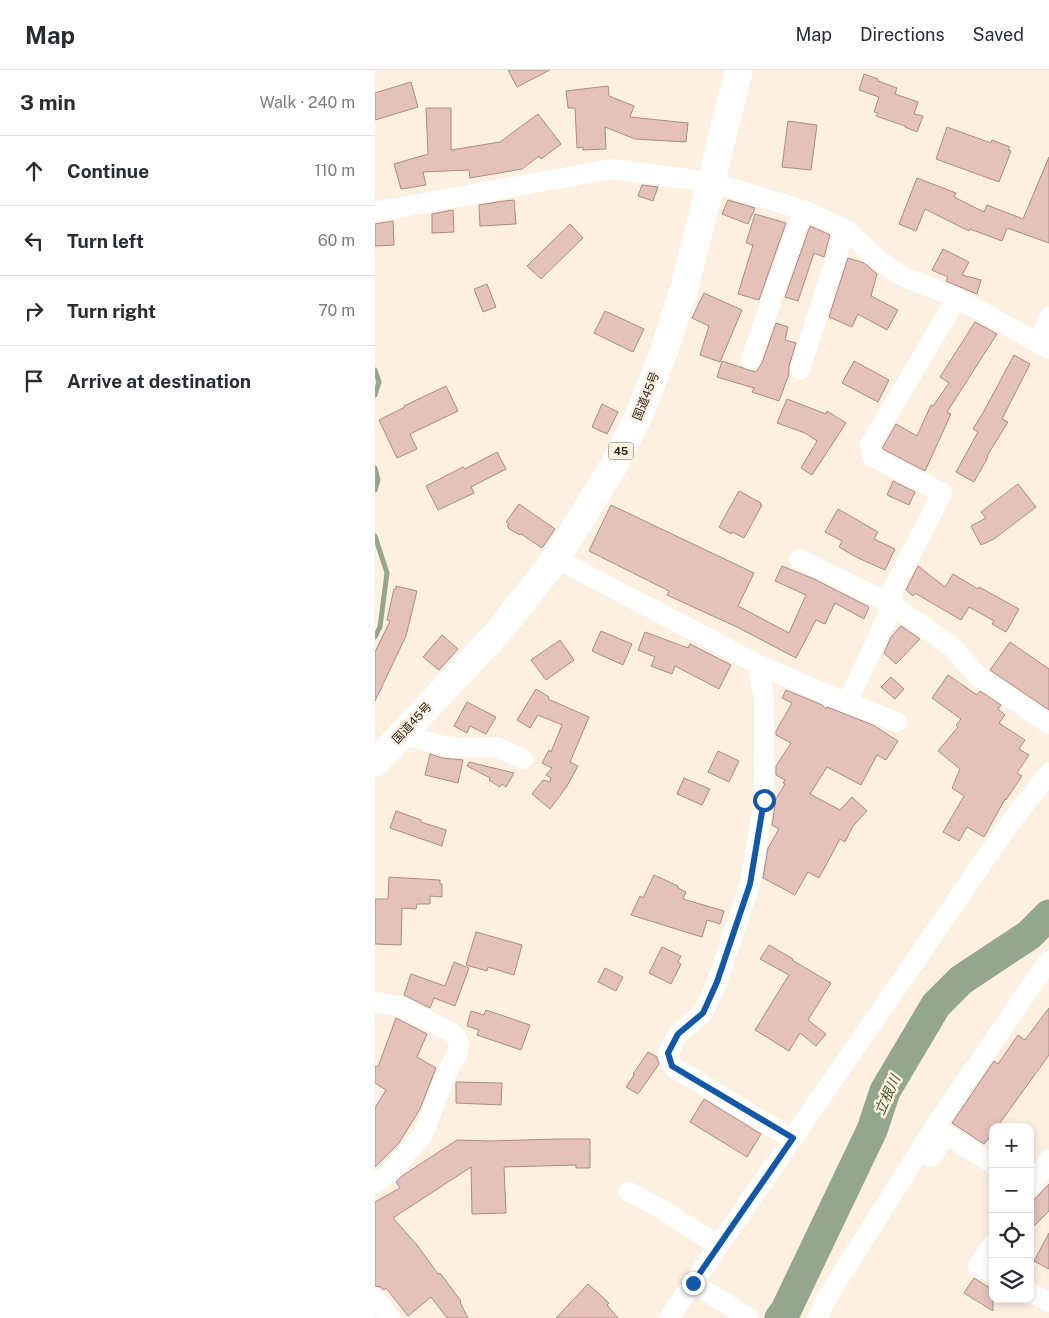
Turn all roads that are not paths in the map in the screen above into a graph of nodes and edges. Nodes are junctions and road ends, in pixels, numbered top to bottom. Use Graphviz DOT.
graph roads {
  1 [pos="739,70"];
  2 [pos="711,182"];
  3 [pos="803,210"];
  4 [pos="375,212"];
  5 [pos="845,229"];
  6 [pos="957,298"];
  7 [pos="1049,317"];
  8 [pos="1044,346"];
  9 [pos="751,359"];
  10 [pos="801,370"];
  11 [pos="555,558"];
  12 [pos="799,558"];
  13 [pos="893,605"];
  14 [pos="757,664"];
  15 [pos="847,703"];
  16 [pos="897,722"];
  17 [pos="1049,724"];
  18 [pos="402,734"];
  19 [pos="523,759"];
  20 [pos="375,763"];
  21 [pos="1049,773"];
  22 [pos="1049,960"];
  23 [pos="375,1002"];
  24 [pos="793,1138"];
  25 [pos="1049,1160"];
  26 [pos="989,1161"];
  27 [pos="1034,1182"];
  28 [pos="375,1184"];
  29 [pos="629,1192"];
  30 [pos="719,1246"];
  31 [pos="989,1250"];
  32 [pos="989,1271"];
  33 [pos="693,1283"];
  34 [pos="1034,1294"];
  35 [pos="375,1298"];
  36 [pos="1049,1302"];
  37 [pos="390,1318"];
  38 [pos="669,1318"];
  39 [pos="749,1318"];
  40 [pos="818,1318"];
  41 [pos="827,1318"];
  1 -- 2 [label="highway, 国道45号 / 45"];
  2 -- 3 [label="street"];
  2 -- 4 [label="street"];
  2 -- 11 [label="highway, 国道45号 / 45"];
  3 -- 5 [label="street"];
  3 -- 9 [label="street"];
  5 -- 6 [label="street"];
  5 -- 10 [label="street"];
  6 -- 8 [label="street"];
  6 -- 13 [label="street"];
  7 -- 8 [label="street"];
  11 -- 14 [label="street"];
  11 -- 18 [label="highway, 国道45号 / 45"];
  12 -- 13 [label="street"];
  13 -- 15 [label="street"];
  13 -- 17 [label="street"];
  14 -- 15 [label="street"];
  14 -- 24 [label="street"];
  15 -- 16 [label="street"];
  18 -- 19 [label="street"];
  18 -- 20 [label="highway, 国道45号 / 45"];
  21 -- 24 [label="street"];
  22 -- 40 [label="street"];
  23 -- 28 [label="street"];
  24 -- 30 [label="street"];
  25 -- 27 [label="street"];
  26 -- 41 [label="street"];
  29 -- 30 [label="street"];
  30 -- 33 [label="street"];
  31 -- 32 [label="street"];
  33 -- 38 [label="street"];
  33 -- 39 [label="street"];
  34 -- 36 [label="street"];
  35 -- 37 [label="street"];
}
